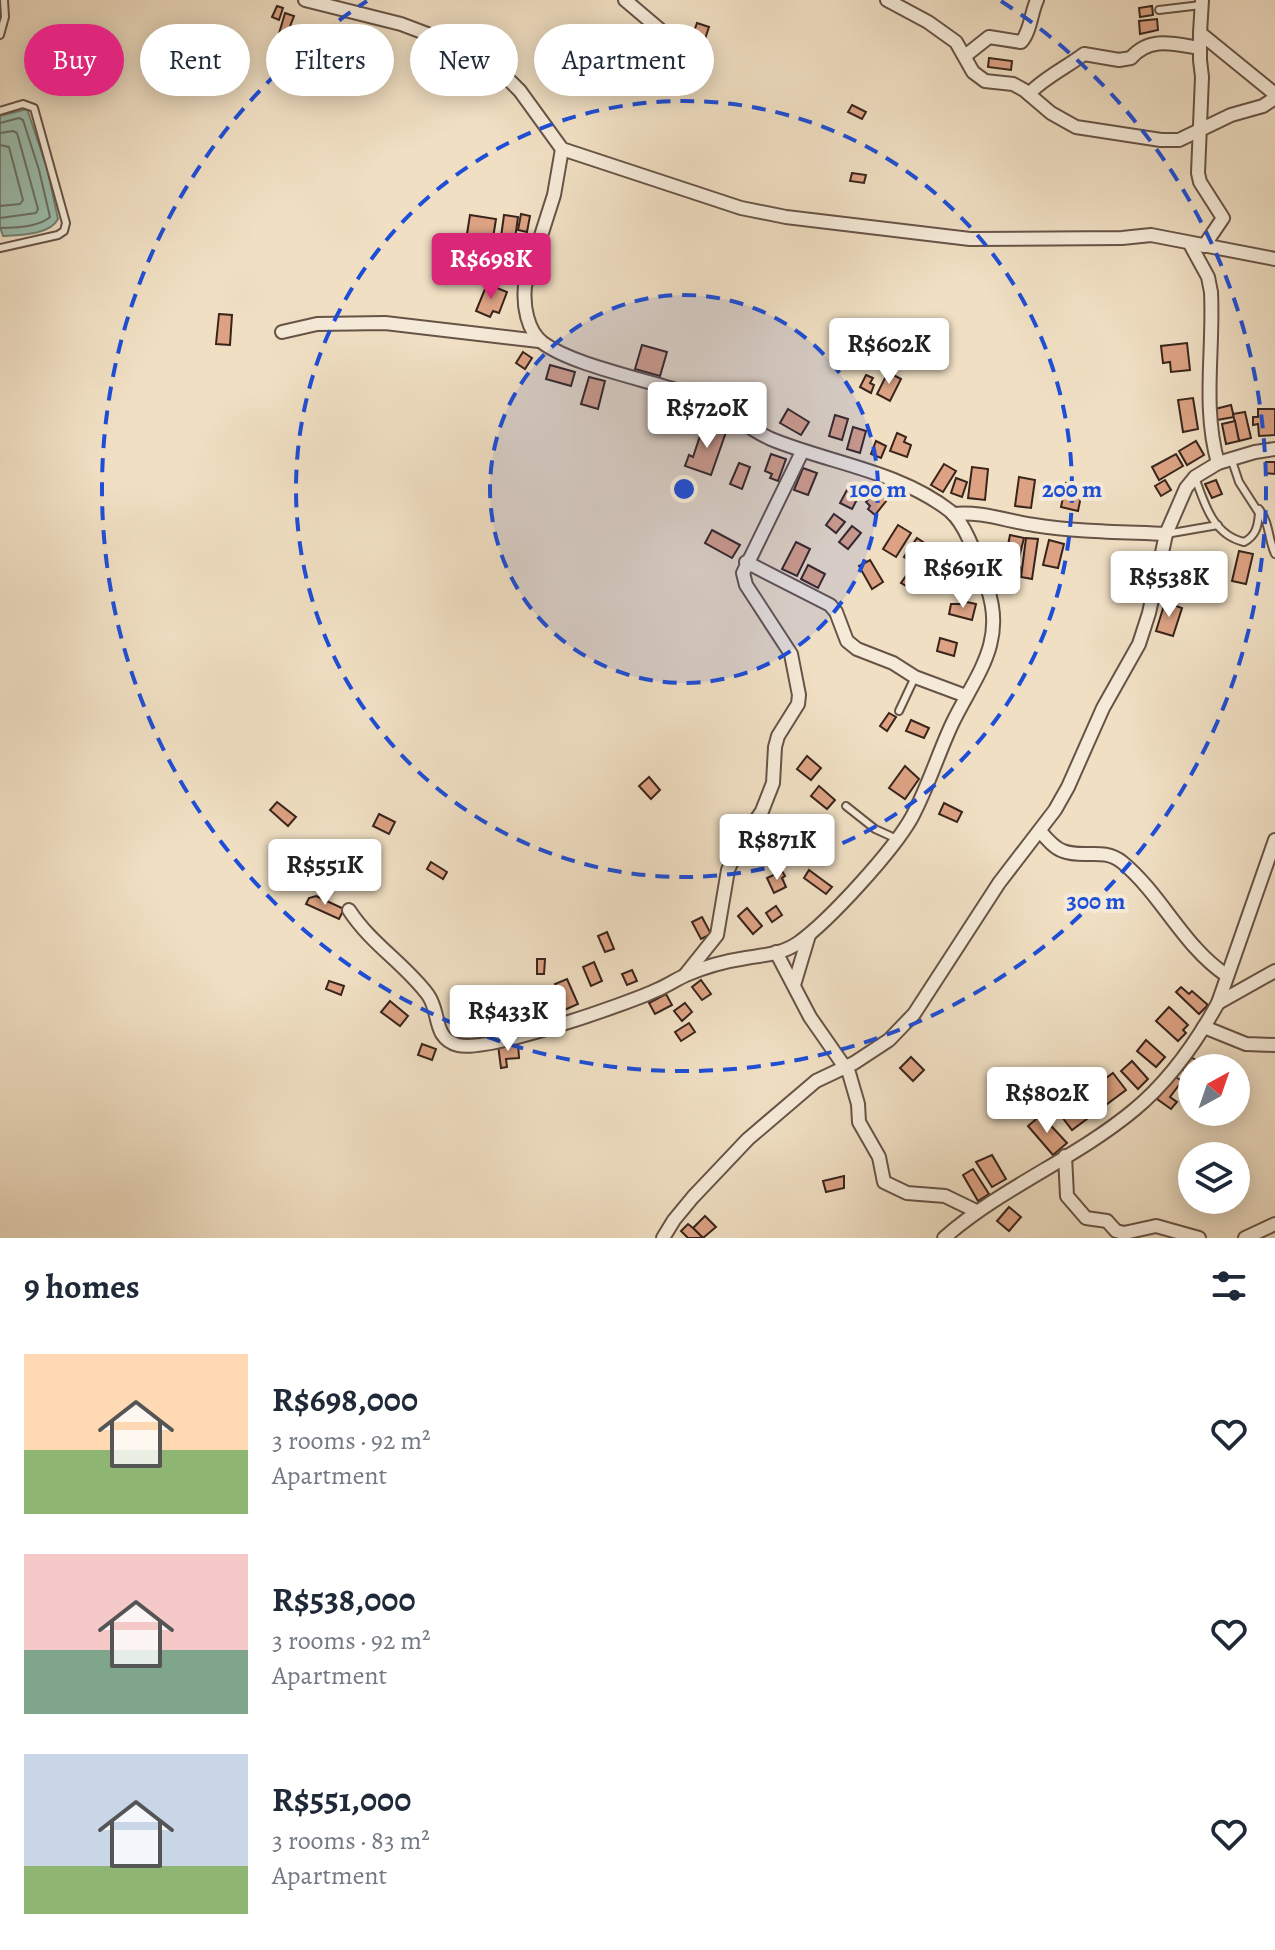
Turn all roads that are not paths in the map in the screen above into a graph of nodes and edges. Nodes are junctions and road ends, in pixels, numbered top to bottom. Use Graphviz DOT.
graph roads {
  1 [pos="4,0"];
  2 [pos="305,0"];
  3 [pos="625,0"];
  4 [pos="887,0"];
  5 [pos="1037,0"];
  6 [pos="1202,2"];
  7 [pos="1159,10"];
  8 [pos="653,24"];
  9 [pos="1200,33"];
  10 [pos="0,35"];
  11 [pos="1200,48"];
  12 [pos="965,56"];
  13 [pos="1029,94"];
  14 [pos="1275,96"];
  15 [pos="0,111"];
  16 [pos="1201,130"];
  17 [pos="562,149"];
  18 [pos="1190,244"];
  19 [pos="1204,246"];
  20 [pos="0,248"];
  21 [pos="1275,259"];
  22 [pos="282,332"];
  23 [pos="539,341"];
  24 [pos="1275,449"];
  25 [pos="802,452"];
  26 [pos="1224,461"];
  27 [pos="1195,477"];
  28 [pos="1257,507"];
  29 [pos="953,514"];
  30 [pos="1218,525"];
  31 [pos="1166,534"];
  32 [pos="1275,554"];
  33 [pos="746,562"];
  34 [pos="915,677"];
  35 [pos="966,696"];
  36 [pos="899,711"];
  37 [pos="846,806"];
  38 [pos="1040,831"];
  39 [pos="897,839"];
  40 [pos="1275,840"];
  41 [pos="349,910"];
  42 [pos="810,931"];
  43 [pos="776,952"];
  44 [pos="1275,971"];
  45 [pos="685,975"];
  46 [pos="1226,975"];
  47 [pos="794,985"];
  48 [pos="1218,1003"];
  49 [pos="1204,1027"];
  50 [pos="1275,1045"];
  51 [pos="845,1067"];
  52 [pos="1065,1156"];
  53 [pos="976,1211"];
  54 [pos="1275,1224"];
  55 [pos="662,1237"];
  56 [pos="944,1238"];
  57 [pos="1199,1238"];
  58 [pos="1245,1238"];
  1 -- 10 [label="lane"];
  2 -- 17 [label="street"];
  3 -- 8 [label="street"];
  4 -- 12 [label="street"];
  5 -- 12 [label="street"];
  6 -- 7 [label="lane"];
  6 -- 9 [label="street"];
  9 -- 11 [label="street"];
  9 -- 14 [label="street"];
  11 -- 13 [label="street"];
  11 -- 16 [label="street"];
  12 -- 13 [label="street"];
  13 -- 16 [label="street"];
  14 -- 16 [label="street"];
  15 -- 20 [label="lane"];
  16 -- 19 [label="street"];
  17 -- 18 [label="street"];
  17 -- 23 [label="street"];
  18 -- 19 [label="street"];
  18 -- 26 [label="street"];
  19 -- 21 [label="street"];
  22 -- 23 [label="street"];
  23 -- 25 [label="street"];
  24 -- 26 [label="street"];
  25 -- 29 [label="street"];
  25 -- 33 [label="street"];
  26 -- 27 [label="street"];
  26 -- 28 [label="lane"];
  27 -- 30 [label="lane"];
  27 -- 31 [label="street"];
  28 -- 30 [label="lane"];
  28 -- 32 [label="lane"];
  29 -- 31 [label="street"];
  29 -- 35 [label="street"];
  30 -- 31 [label="lane"];
  31 -- 38 [label="street"];
  33 -- 34 [label="street"];
  33 -- 45 [label="street"];
  34 -- 35 [label="street"];
  34 -- 36 [label="lane"];
  35 -- 39 [label="street"];
  37 -- 39 [label="lane"];
  38 -- 46 [label="street"];
  38 -- 51 [label="street"];
  39 -- 42 [label="street"];
  40 -- 46 [label="street"];
  41 -- 45 [label="street"];
  42 -- 43 [label="street"];
  42 -- 47 [label="street"];
  43 -- 45 [label="street"];
  43 -- 47 [label="street"];
  44 -- 48 [label="street"];
  46 -- 48 [label="street"];
  47 -- 51 [label="street"];
  48 -- 49 [label="street"];
  49 -- 50 [label="street"];
  49 -- 52 [label="street"];
  51 -- 53 [label="street"];
  51 -- 55 [label="street"];
  52 -- 53 [label="street"];
  52 -- 57 [label="street"];
  53 -- 56 [label="street"];
  54 -- 58 [label="street"];
}
